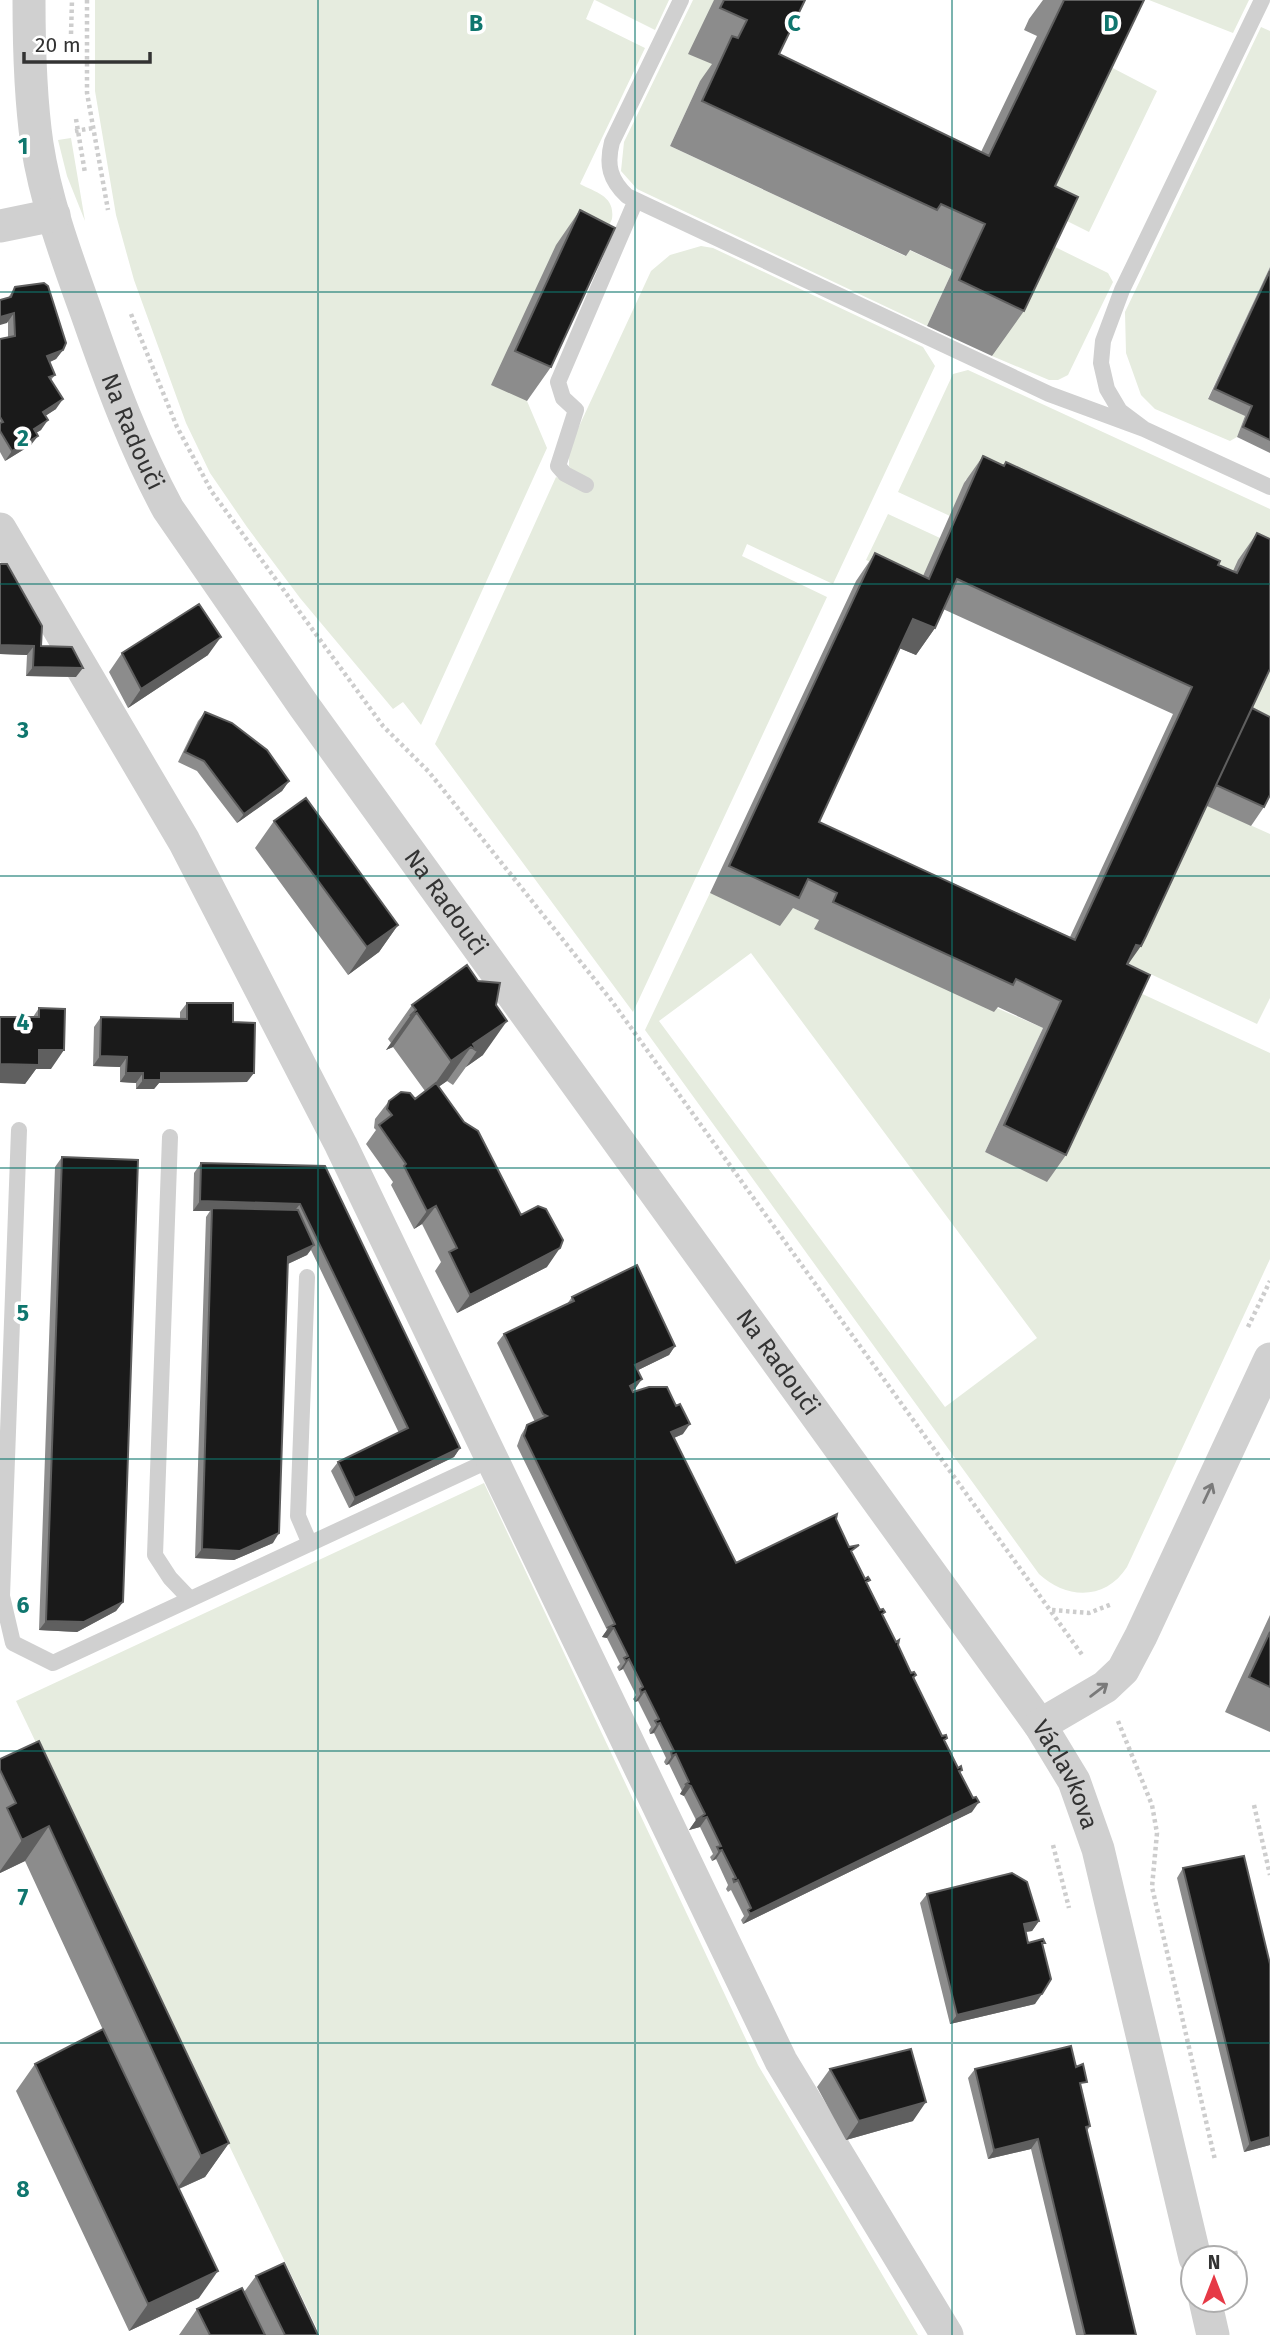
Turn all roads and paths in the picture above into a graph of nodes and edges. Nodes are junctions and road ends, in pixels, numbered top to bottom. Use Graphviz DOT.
graph roads {
  1 [pos="29,0"];
  2 [pos="72,0"];
  3 [pos="87,0"];
  4 [pos="681,0"];
  5 [pos="1262,0"];
  6 [pos="71,41"];
  7 [pos="74,105"];
  8 [pos="87,181"];
  9 [pos="636,200"];
  10 [pos="108,210"];
  11 [pos="54,215"];
  12 [pos="0,226"];
  13 [pos="128,305"];
  14 [pos="1144,429"];
  15 [pos="586,485"];
  16 [pos="1270,487"];
  17 [pos="0,529"];
  18 [pos="19,1130"];
  19 [pos="170,1137"];
  20 [pos="307,1277"];
  21 [pos="1270,1359"];
  22 [pos="492,1459"];
  23 [pos="310,1544"];
  24 [pos="190,1599"];
  25 [pos="1105,1687"];
  26 [pos="1040,1725"];
  27 [pos="1254,1805"];
  28 [pos="1050,1834"];
  29 [pos="1270,1875"];
  30 [pos="1071,1915"];
  31 [pos="1217,2172"];
  32 [pos="1233,2240"];
  33 [pos="1192,2244"];
  34 [pos="1234,2244"];
  35 [pos="1208,2314"];
  36 [pos="947,2335"];
  37 [pos="1213,2335"];
  1 -- 11 [label="street, Na Radouči"];
  2 -- 6 [label="path"];
  3 -- 10 [label="path"];
  4 -- 9 [label="lane"];
  5 -- 14 [label="lane"];
  7 -- 8 [label="path"];
  9 -- 14 [label="lane"];
  9 -- 15 [label="lane"];
  11 -- 12 [label="street"];
  11 -- 26 [label="street, Na Radouči"];
  13 -- 25 [label="path"];
  14 -- 16 [label="lane"];
  17 -- 22 [label="street"];
  18 -- 24 [label="lane"];
  19 -- 24 [label="lane"];
  20 -- 23 [label="lane"];
  25 -- 21 [label="street, Václavkova, one-way"];
  22 -- 23 [label="lane"];
  22 -- 36 [label="street"];
  23 -- 24 [label="lane"];
  26 -- 25 [label="street, Václavkova, one-way"];
  25 -- 31 [label="path"];
  26 -- 33 [label="street, Václavkova"];
  27 -- 29 [label="path"];
  28 -- 30 [label="path"];
  32 -- 34 [label="path"];
  35 -- 37 [label="street"];
}
